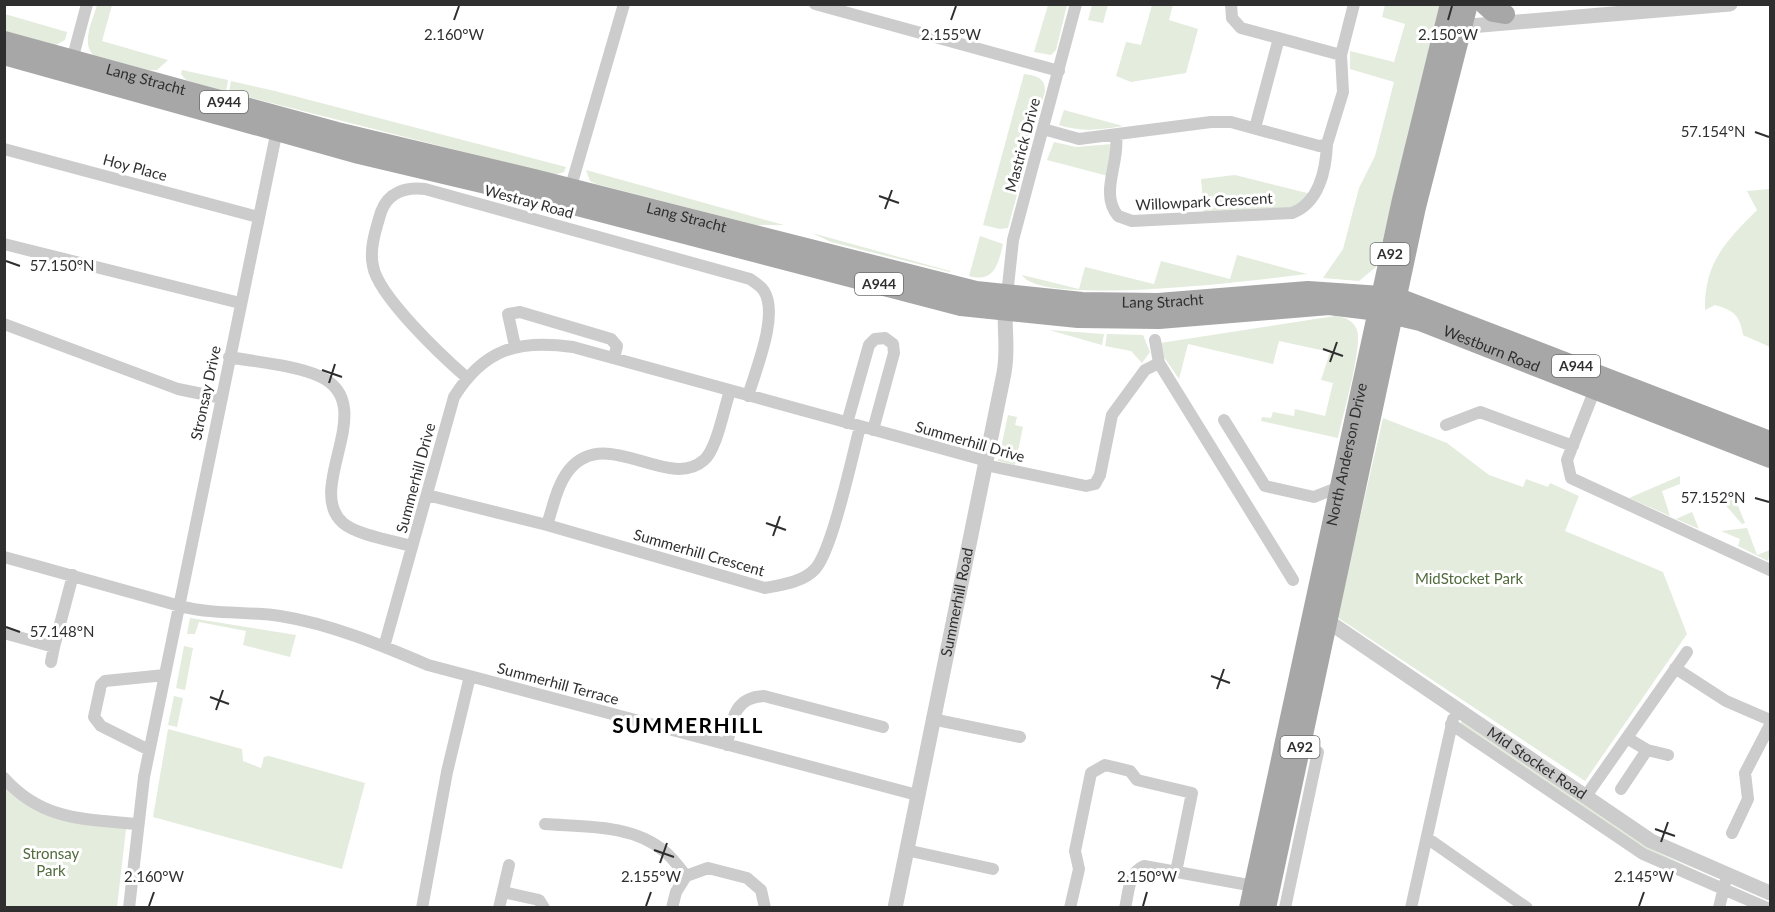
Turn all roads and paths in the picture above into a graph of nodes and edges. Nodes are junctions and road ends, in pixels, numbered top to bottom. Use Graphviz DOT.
graph roads {
  1 [pos="87,4"];
  2 [pos="624,4"];
  3 [pos="815,4"];
  4 [pos="1076,4"];
  5 [pos="1231,4"];
  6 [pos="1354,4"];
  7 [pos="1484,4"];
  8 [pos="1636,4"];
  9 [pos="1730,4"];
  10 [pos="1456,14"];
  11 [pos="1505,14"];
  12 [pos="1279,38"];
  13 [pos="4,41"];
  14 [pos="4,55"];
  15 [pos="1341,55"];
  16 [pos="70,67"];
  17 [pos="1059,71"];
  18 [pos="278,124"];
  19 [pos="1255,128"];
  20 [pos="1043,129"];
  21 [pos="1116,136"];
  22 [pos="1327,144"];
  23 [pos="4,149"];
  24 [pos="568,196"];
  25 [pos="258,217"];
  26 [pos="4,244"];
  27 [pos="240,303"];
  28 [pos="1006,303"];
  29 [pos="1387,304"];
  30 [pos="4,324"];
  31 [pos="1155,340"];
  32 [pos="515,346"];
  33 [pos="229,357"];
  34 [pos="614,358"];
  35 [pos="1159,363"];
  36 [pos="466,377"];
  37 [pos="1597,383"];
  38 [pos="729,391"];
  39 [pos="748,396"];
  40 [pos="222,398"];
  41 [pos="1224,420"];
  42 [pos="847,423"];
  43 [pos="1446,425"];
  44 [pos="860,427"];
  45 [pos="873,430"];
  46 [pos="1770,441"];
  47 [pos="1573,446"];
  48 [pos="1770,458"];
  49 [pos="985,463"];
  50 [pos="1339,487"];
  51 [pos="427,495"];
  52 [pos="1314,497"];
  53 [pos="547,525"];
  54 [pos="1330,525"];
  55 [pos="412,546"];
  56 [pos="4,557"];
  57 [pos="1770,570"];
  58 [pos="73,575"];
  59 [pos="1293,580"];
  60 [pos="180,606"];
  61 [pos="1319,618"];
  62 [pos="4,633"];
  63 [pos="54,647"];
  64 [pos="384,647"];
  65 [pos="1687,651"];
  66 [pos="51,662"];
  67 [pos="1675,668"];
  68 [pos="165,675"];
  69 [pos="470,676"];
  70 [pos="1454,717"];
  71 [pos="932,719"];
  72 [pos="1770,720"];
  73 [pos="1770,725"];
  74 [pos="883,727"];
  75 [pos="1020,737"];
  76 [pos="1627,738"];
  77 [pos="727,745"];
  78 [pos="1299,748"];
  79 [pos="149,750"];
  80 [pos="1647,750"];
  81 [pos="1668,755"];
  82 [pos="4,778"];
  83 [pos="1621,789"];
  84 [pos="917,795"];
  85 [pos="1586,796"];
  86 [pos="138,824"];
  87 [pos="545,824"];
  88 [pos="1732,833"];
  89 [pos="1427,838"];
  90 [pos="906,850"];
  91 [pos="509,865"];
  92 [pos="993,869"];
  93 [pos="1176,872"];
  94 [pos="686,876"];
  95 [pos="1725,882"];
  96 [pos="1254,886"];
  97 [pos="503,892"];
  98 [pos="1770,893"];
  99 [pos="129,908"];
  100 [pos="423,908"];
  101 [pos="499,908"];
  102 [pos="544,908"];
  103 [pos="672,908"];
  104 [pos="765,908"];
  105 [pos="894,908"];
  106 [pos="1070,908"];
  107 [pos="1125,908"];
  108 [pos="1249,908"];
  109 [pos="1266,908"];
  110 [pos="1285,908"];
  111 [pos="1411,908"];
  112 [pos="1527,908"];
  113 [pos="1719,908"];
  114 [pos="1767,908"];
  1 -- 16 [label="street"];
  2 -- 24 [label="street"];
  3 -- 17 [label="street"];
  4 -- 17 [label="street, Mastrick Drive"];
  5 -- 12 [label="street"];
  6 -- 15 [label="street, Willowpark Crescent"];
  7 -- 11 [label="main road"];
  8 -- 11 [label="street"];
  9 -- 10 [label="street"];
  10 -- 11 [label="street"];
  10 -- 29 [label="main road, North Anderson Drive / A92"];
  12 -- 15 [label="street"];
  12 -- 19 [label="street"];
  13 -- 16 [label="main road, Lang Stracht / A944"];
  14 -- 16 [label="main road, Lang Stracht / A944"];
  15 -- 22 [label="street, Willowpark Crescent"];
  16 -- 18 [label="main road, Lang Stracht / A944"];
  17 -- 20 [label="street, Mastrick Drive"];
  18 -- 24 [label="main road, Lang Stracht / A944"];
  18 -- 25 [label="street, Stronsay Drive"];
  19 -- 21 [label="street"];
  19 -- 22 [label="street"];
  20 -- 21 [label="street"];
  20 -- 28 [label="street, Mastrick Drive"];
  21 -- 22 [label="street, Willowpark Crescent"];
  23 -- 25 [label="street, Hoy Place"];
  24 -- 28 [label="main road, Lang Stracht / A944"];
  25 -- 27 [label="street, Stronsay Drive"];
  26 -- 27 [label="street"];
  27 -- 33 [label="street, Stronsay Drive"];
  28 -- 29 [label="main road, Lang Stracht / A944"];
  28 -- 49 [label="street, Summerhill Road"];
  29 -- 37 [label="main road, Westburn Road / A944"];
  29 -- 50 [label="main road, North Anderson Drive / A92"];
  29 -- 61 [label="main road, North Anderson Drive / A92"];
  30 -- 40 [label="street"];
  31 -- 35 [label="street"];
  32 -- 34 [label="street, Summerhill Drive"];
  32 -- 34 [label="street"];
  32 -- 36 [label="street, Summerhill Drive"];
  33 -- 40 [label="street, Stronsay Drive"];
  33 -- 55 [label="street"];
  34 -- 38 [label="street, Summerhill Drive"];
  35 -- 49 [label="street, Summerhill Drive"];
  35 -- 59 [label="street"];
  36 -- 39 [label="street, Westray Road"];
  36 -- 51 [label="street, Summerhill Drive"];
  37 -- 46 [label="main road, Westburn Road / A944"];
  37 -- 47 [label="street"];
  37 -- 48 [label="main road, Westburn Road / A944"];
  38 -- 39 [label="street, Summerhill Drive"];
  38 -- 53 [label="street"];
  39 -- 42 [label="street, Summerhill Drive"];
  40 -- 60 [label="street, Stronsay Drive"];
  41 -- 52 [label="street"];
  42 -- 44 [label="street, Summerhill Drive"];
  42 -- 45 [label="street"];
  43 -- 47 [label="street"];
  44 -- 45 [label="street, Summerhill Drive"];
  44 -- 53 [label="street, Summerhill Crescent"];
  45 -- 49 [label="street, Summerhill Drive"];
  47 -- 57 [label="street"];
  49 -- 71 [label="street, Summerhill Road"];
  50 -- 52 [label="street"];
  50 -- 54 [label="main road, North Anderson Drive / A92"];
  51 -- 53 [label="street, Summerhill Crescent"];
  51 -- 55 [label="street, Summerhill Drive"];
  52 -- 54 [label="street"];
  54 -- 61 [label="main road, North Anderson Drive / A92"];
  55 -- 64 [label="street, Summerhill Drive"];
  56 -- 58 [label="street, Summerhill Terrace"];
  58 -- 60 [label="street, Summerhill Terrace"];
  58 -- 63 [label="street"];
  60 -- 64 [label="street, Summerhill Terrace"];
  60 -- 68 [label="street, Stronsay Drive"];
  61 -- 70 [label="street, Mid Stocket Road"];
  61 -- 78 [label="main road, North Anderson Drive / A92"];
  61 -- 96 [label="main road, North Anderson Drive / A92"];
  62 -- 63 [label="street"];
  63 -- 66 [label="street"];
  64 -- 69 [label="street, Summerhill Terrace"];
  65 -- 67 [label="street"];
  67 -- 72 [label="street"];
  67 -- 76 [label="street"];
  68 -- 79 [label="street, Stronsay Drive"];
  68 -- 79 [label="street"];
  69 -- 77 [label="street, Summerhill Terrace"];
  69 -- 100 [label="street"];
  70 -- 85 [label="street, Mid Stocket Road"];
  70 -- 89 [label="street"];
  70 -- 95 [label="street, Mid Stocket Road"];
  71 -- 75 [label="street"];
  71 -- 84 [label="street, Summerhill Road"];
  73 -- 88 [label="street"];
  74 -- 77 [label="street"];
  76 -- 80 [label="street"];
  76 -- 85 [label="street"];
  77 -- 84 [label="street, Summerhill Terrace"];
  78 -- 109 [label="main road, North Anderson Drive / A92"];
  78 -- 110 [label="street"];
  79 -- 86 [label="street, Stronsay Drive"];
  80 -- 81 [label="street"];
  80 -- 83 [label="street"];
  82 -- 86 [label="street"];
  84 -- 90 [label="street, Summerhill Road"];
  85 -- 95 [label="street, Mid Stocket Road"];
  86 -- 99 [label="street, Stronsay Drive"];
  87 -- 94 [label="street"];
  89 -- 111 [label="street"];
  89 -- 112 [label="street"];
  90 -- 92 [label="street"];
  90 -- 105 [label="street, Summerhill Road"];
  91 -- 97 [label="street"];
  93 -- 96 [label="street"];
  93 -- 106 [label="street"];
  93 -- 107 [label="street"];
  94 -- 103 [label="street"];
  94 -- 104 [label="street"];
  95 -- 98 [label="street, Mid Stocket Road"];
  95 -- 113 [label="street"];
  95 -- 114 [label="street, Mid Stocket Road"];
  96 -- 108 [label="main road, North Anderson Drive / A92"];
  97 -- 101 [label="street"];
  97 -- 102 [label="street"];
}
